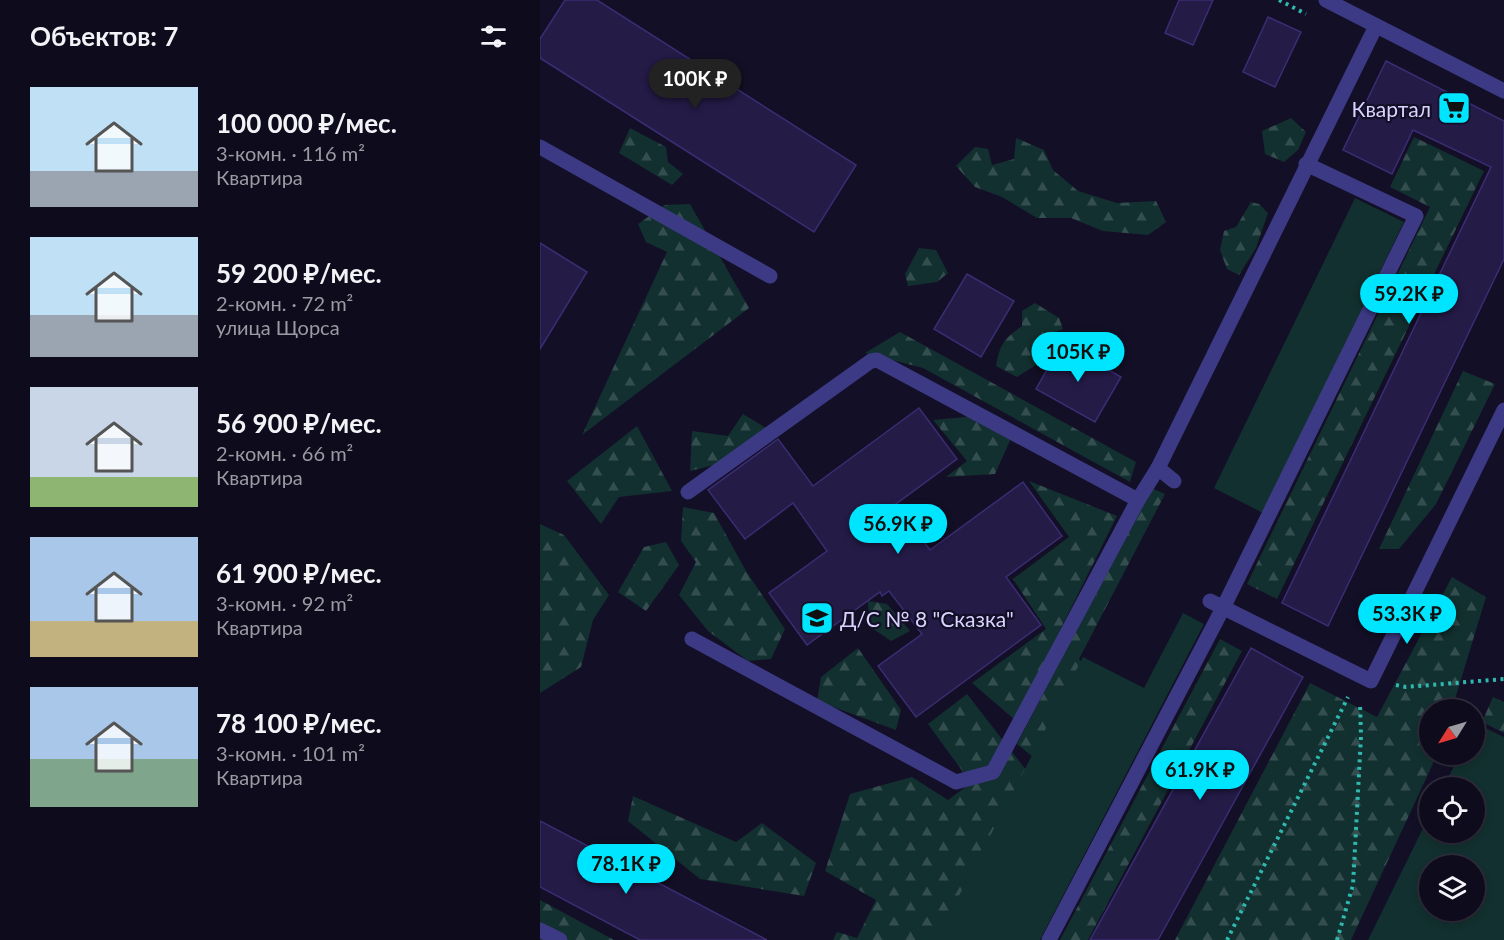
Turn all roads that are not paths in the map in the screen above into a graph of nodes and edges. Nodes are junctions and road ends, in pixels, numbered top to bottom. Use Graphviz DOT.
graph roads {
  1 [pos="1326,0"];
  2 [pos="1376,26"];
  3 [pos="1504,91"];
  4 [pos="540,147"];
  5 [pos="1306,164"];
  6 [pos="770,276"];
  7 [pos="1504,410"];
  8 [pos="1158,468"];
  9 [pos="1174,481"];
  10 [pos="688,492"];
  11 [pos="1138,500"];
  12 [pos="1217,604"];
  13 [pos="692,639"];
  14 [pos="540,930"];
  15 [pos="560,940"];
  16 [pos="1049,940"];
  1 -- 2 [label="street"];
  2 -- 3 [label="street"];
  2 -- 5 [label="street"];
  4 -- 6 [label="street"];
  5 -- 8 [label="street"];
  5 -- 12 [label="street"];
  7 -- 12 [label="street"];
  8 -- 9 [label="street"];
  8 -- 11 [label="street"];
  10 -- 11 [label="street"];
  11 -- 13 [label="street"];
  12 -- 16 [label="street"];
  14 -- 15 [label="street"];
}
